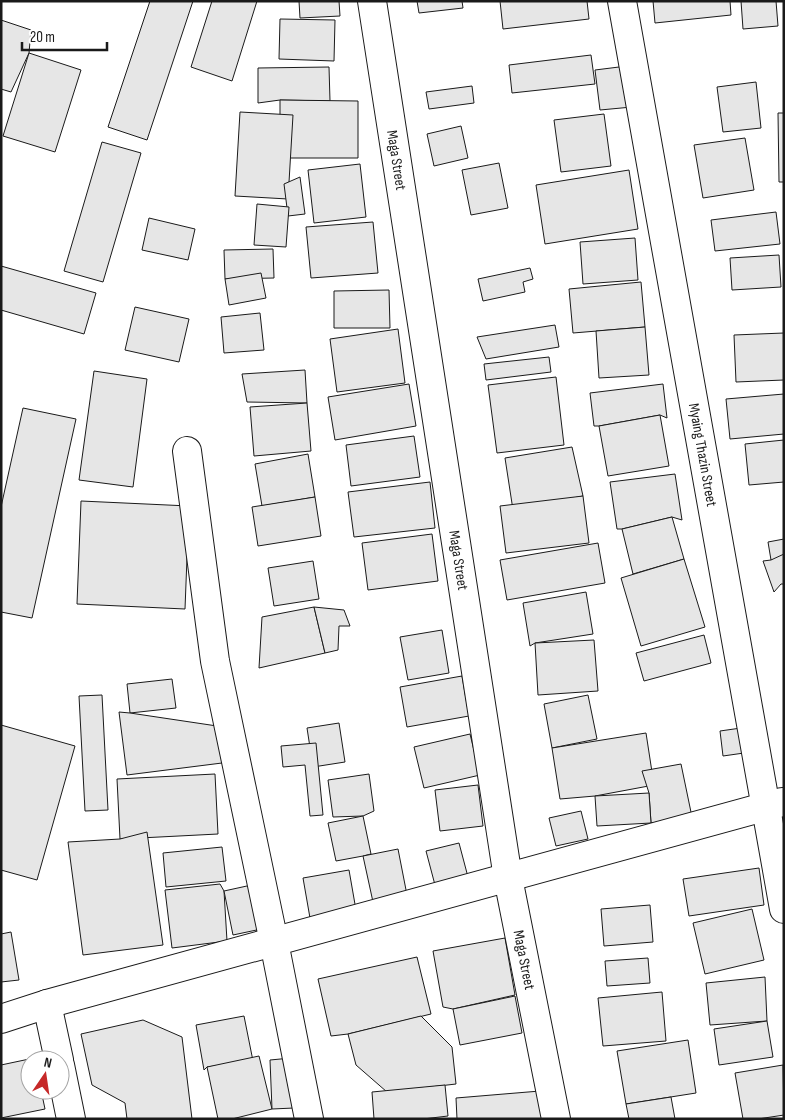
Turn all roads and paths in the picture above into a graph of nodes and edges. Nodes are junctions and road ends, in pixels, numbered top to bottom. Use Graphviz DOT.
graph roads {
  1 [pos="372,1"];
  2 [pos="622,1"];
  3 [pos="187,451"];
  4 [pos="775,805"];
  5 [pos="508,878"];
  6 [pos="784,909"];
  7 [pos="274,942"];
  8 [pos="47,1004"];
  9 [pos="1,1019"];
  10 [pos="57,1050"];
  11 [pos="67,1100"];
  12 [pos="71,1119"];
  13 [pos="309,1119"];
  14 [pos="556,1119"];
  1 -- 5 [label="street, Maga Street"];
  2 -- 4 [label="street, Myaing Thazin Street"];
  3 -- 7 [label="street"];
  4 -- 5 [label="street"];
  4 -- 6 [label="street, Myaing Thazin Street"];
  5 -- 7 [label="street"];
  5 -- 14 [label="street, Maga Street"];
  7 -- 8 [label="street"];
  7 -- 13 [label="street"];
  8 -- 9 [label="street"];
  8 -- 10 [label="street"];
  11 -- 12 [label="street"];
}
